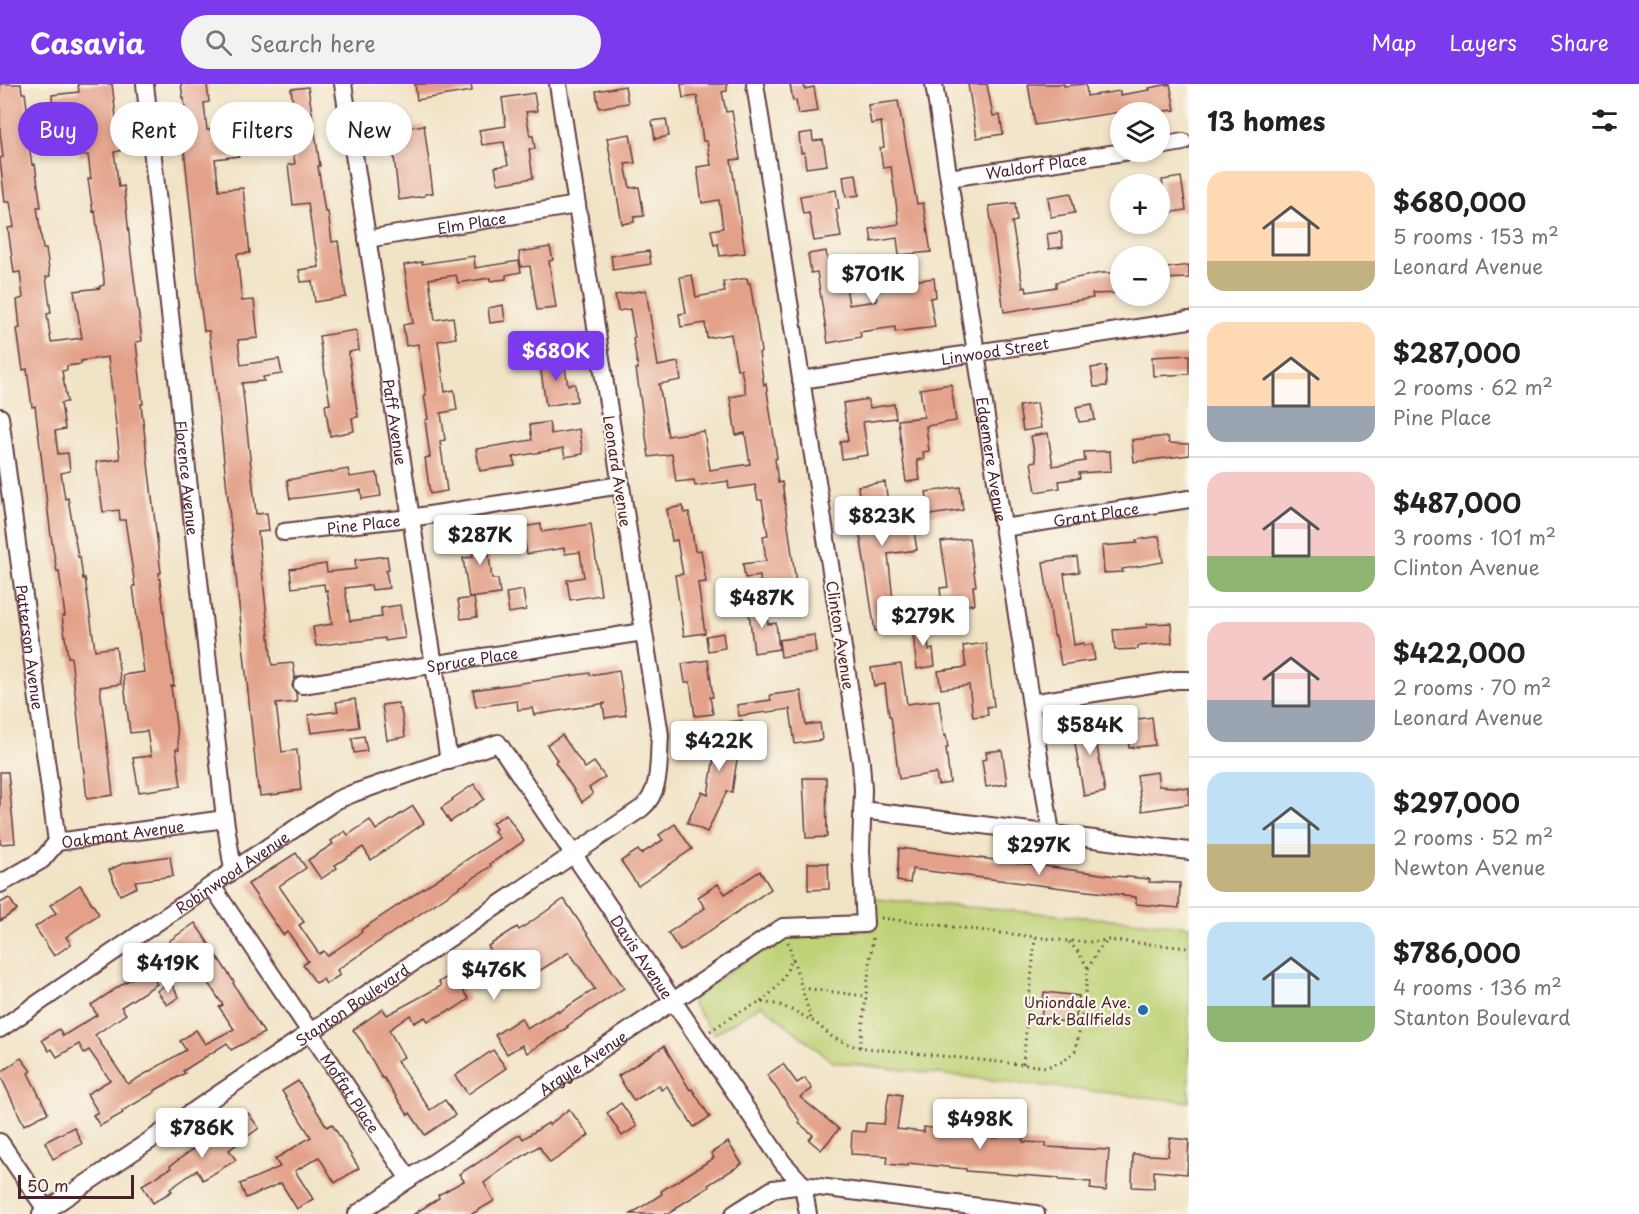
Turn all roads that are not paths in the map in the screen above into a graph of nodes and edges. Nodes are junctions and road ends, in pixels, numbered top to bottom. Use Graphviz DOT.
graph roads {
  1 [pos="145,84"];
  2 [pos="343,84"];
  3 [pos="558,84"];
  4 [pos="755,84"];
  5 [pos="934,84"];
  6 [pos="1183,142"];
  7 [pos="1170,144"];
  8 [pos="1110,154"];
  9 [pos="949,178"];
  10 [pos="577,205"];
  11 [pos="367,239"];
  12 [pos="1189,320"];
  13 [pos="976,353"];
  14 [pos="801,380"];
  15 [pos="0,417"];
  16 [pos="621,485"];
  17 [pos="1189,499"];
  18 [pos="410,518"];
  19 [pos="1003,528"];
  20 [pos="285,532"];
  21 [pos="643,632"];
  22 [pos="433,665"];
  23 [pos="1189,680"];
  24 [pos="302,685"];
  25 [pos="1030,702"];
  26 [pos="449,761"];
  27 [pos="656,788"];
  28 [pos="862,810"];
  29 [pos="225,819"];
  30 [pos="1051,833"];
  31 [pos="57,842"];
  32 [pos="1189,851"];
  33 [pos="574,854"];
  34 [pos="233,870"];
  35 [pos="0,884"];
  36 [pos="212,886"];
  37 [pos="783,927"];
  38 [pos="673,1000"];
  39 [pos="0,1029"];
  40 [pos="310,1032"];
  41 [pos="0,1142"];
  42 [pos="409,1179"];
  43 [pos="803,1185"];
  44 [pos="46,1213"];
  45 [pos="357,1214"];
  46 [pos="734,1214"];
  47 [pos="808,1214"];
  48 [pos="1036,1214"];
  1 -- 29 [label="street, Florence Avenue"];
  2 -- 11 [label="street, Paff Avenue"];
  3 -- 10 [label="street, Leonard Avenue"];
  4 -- 14 [label="street, Clinton Avenue"];
  5 -- 9 [label="street, Edgemere Avenue"];
  6 -- 7 [label="street"];
  8 -- 9 [label="street, Waldorf Place"];
  9 -- 13 [label="street, Edgemere Avenue"];
  10 -- 11 [label="street, Elm Place"];
  10 -- 16 [label="street, Leonard Avenue"];
  11 -- 18 [label="street, Paff Avenue"];
  12 -- 13 [label="street, Linwood Street"];
  13 -- 14 [label="street, Linwood Street"];
  13 -- 19 [label="street, Edgemere Avenue"];
  14 -- 28 [label="street, Clinton Avenue"];
  15 -- 31 [label="street, Patterson Avenue"];
  16 -- 18 [label="street, Pine Place"];
  16 -- 21 [label="street, Leonard Avenue"];
  17 -- 19 [label="street, Grant Place"];
  18 -- 20 [label="street, Pine Place"];
  18 -- 22 [label="street, Paff Avenue"];
  19 -- 25 [label="street, Edgemere Avenue"];
  21 -- 22 [label="street, Spruce Place"];
  21 -- 27 [label="street, Leonard Avenue"];
  22 -- 24 [label="street, Spruce Place"];
  22 -- 26 [label="street, Paff Avenue"];
  23 -- 25 [label="street"];
  25 -- 30 [label="street, Edgemere Avenue"];
  26 -- 33 [label="street, Davis Avenue"];
  26 -- 34 [label="street, Robinwood Avenue"];
  27 -- 33 [label="street, Stanton Boulevard"];
  28 -- 30 [label="street"];
  28 -- 37 [label="street, Clinton Avenue"];
  29 -- 31 [label="street, Oakmont Avenue"];
  29 -- 34 [label="street, Florence Avenue"];
  30 -- 32 [label="street"];
  31 -- 35 [label="street, Oakmont Avenue"];
  33 -- 38 [label="street, Davis Avenue"];
  33 -- 40 [label="street, Stanton Boulevard"];
  34 -- 36 [label="street, Robinwood Avenue"];
  36 -- 39 [label="street, Robinwood Avenue"];
  36 -- 40 [label="street, Moffat Place"];
  37 -- 38 [label="street, Argyle Avenue"];
  38 -- 42 [label="street, Argyle Avenue"];
  38 -- 43 [label="street, Davis Avenue"];
  40 -- 42 [label="street, Moffat Place"];
  40 -- 44 [label="street, Stanton Boulevard"];
  41 -- 44 [label="street"];
  42 -- 45 [label="street, Argyle Avenue"];
  43 -- 46 [label="street"];
  43 -- 47 [label="street"];
  43 -- 48 [label="street"];
}
